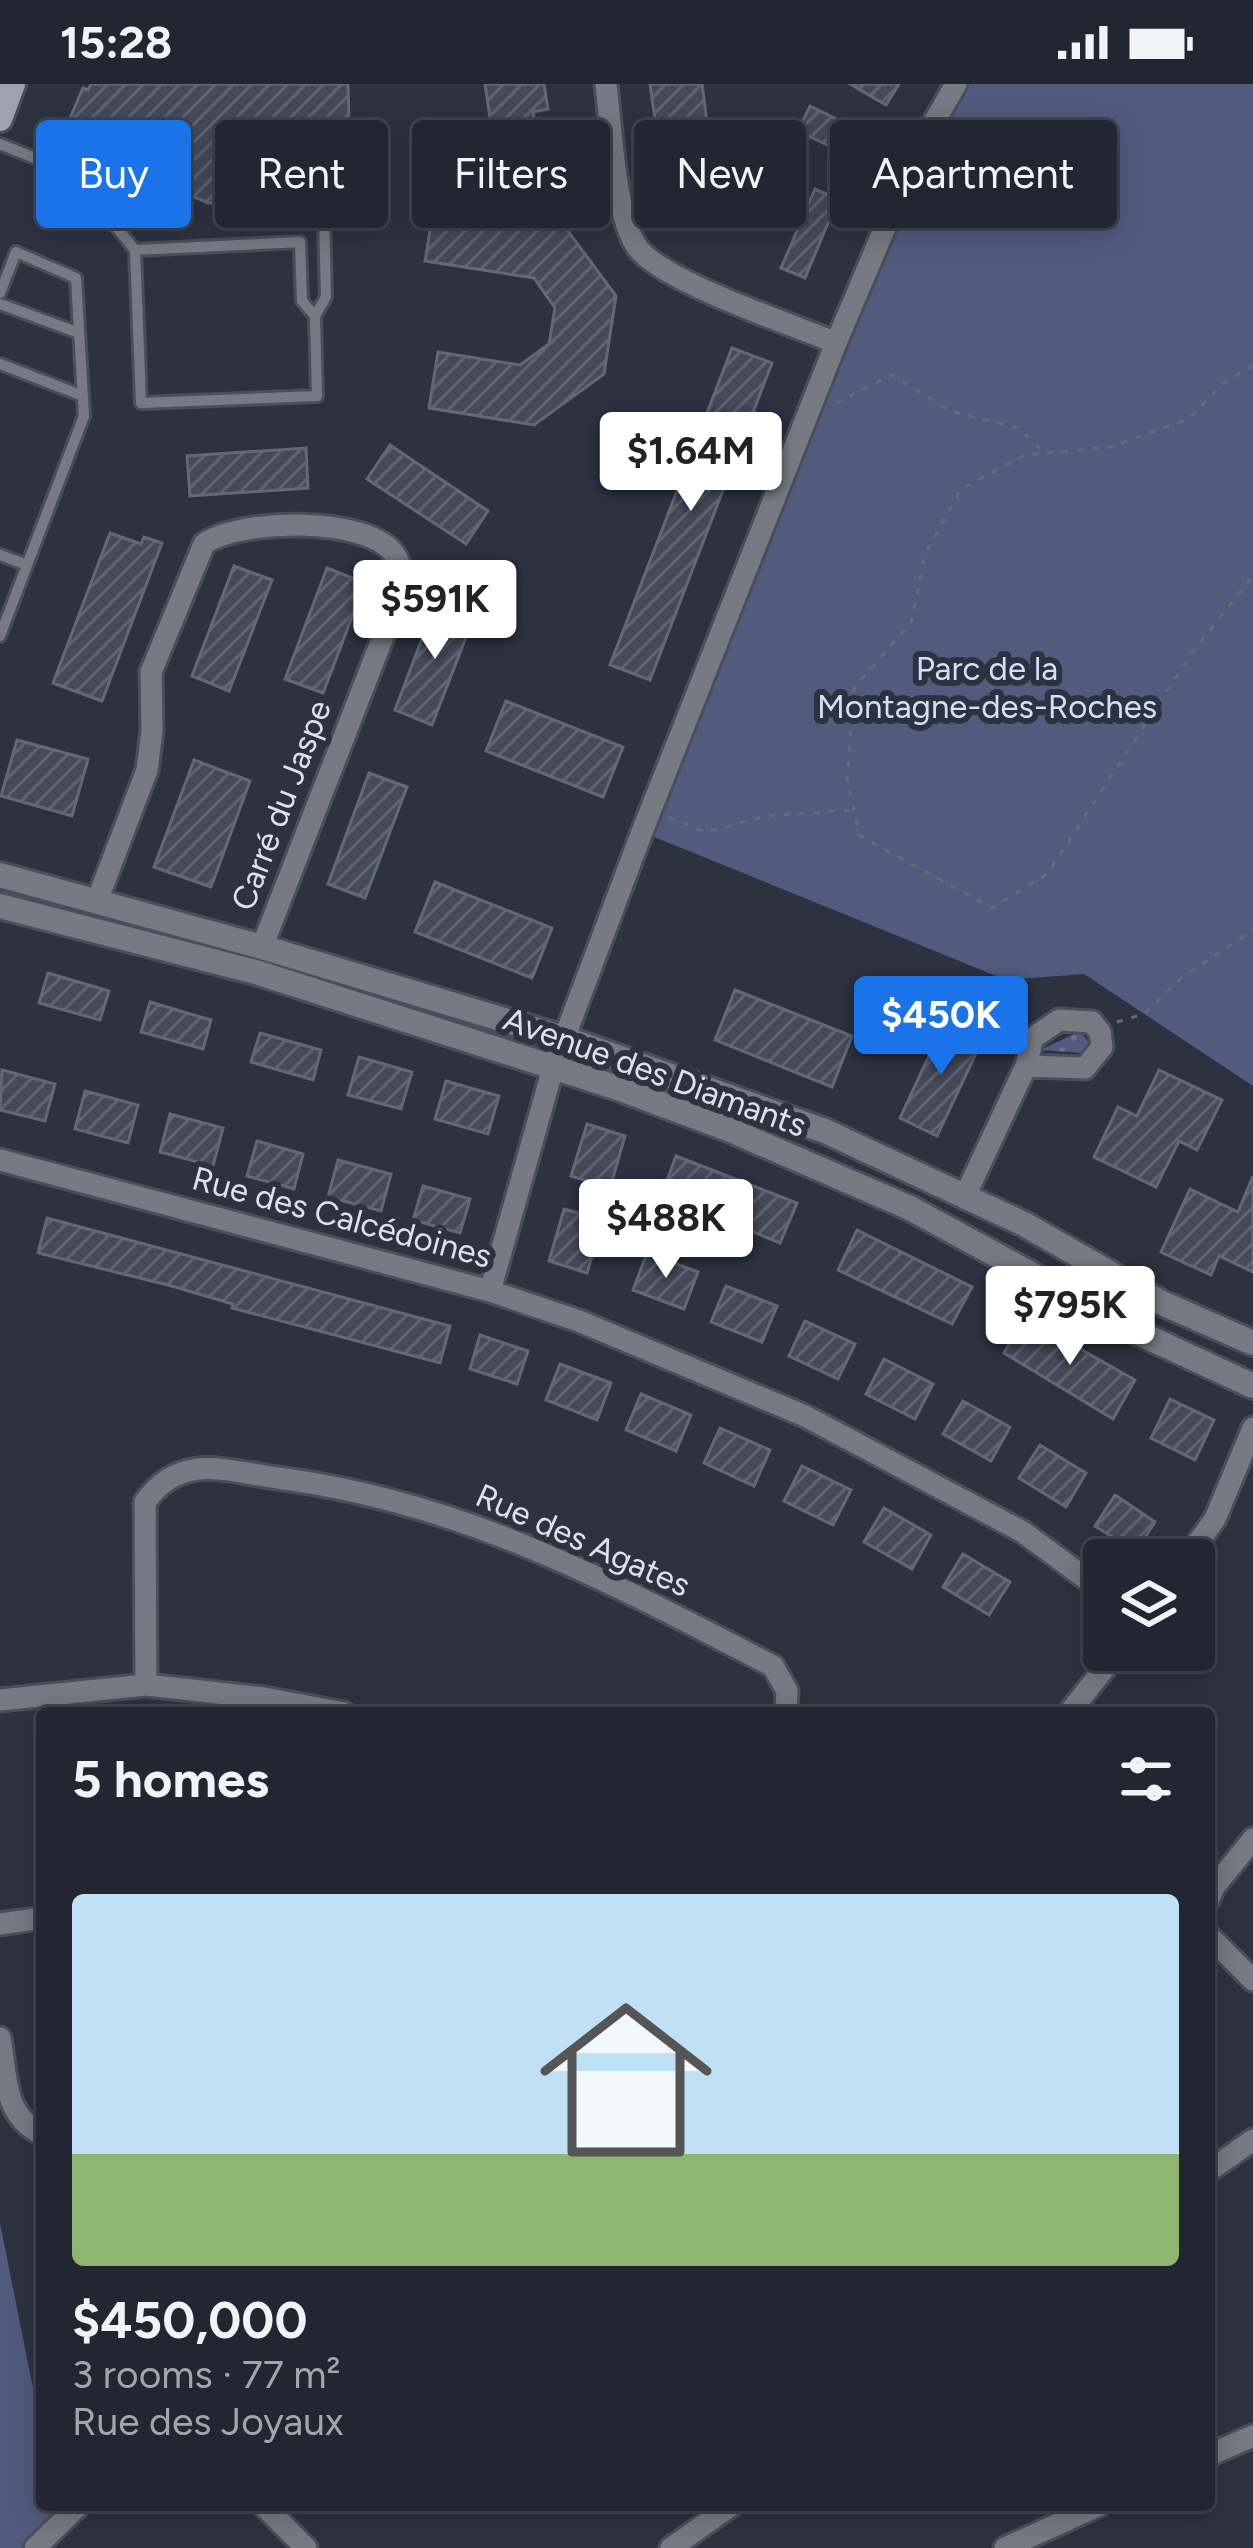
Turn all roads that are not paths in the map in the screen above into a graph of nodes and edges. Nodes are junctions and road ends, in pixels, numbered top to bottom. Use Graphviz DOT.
graph roads {
  1 [pos="14,84"];
  2 [pos="605,84"];
  3 [pos="956,84"];
  4 [pos="0,119"];
  5 [pos="0,144"];
  6 [pos="324,228"];
  7 [pos="134,250"];
  8 [pos="0,293"];
  9 [pos="0,304"];
  10 [pos="315,316"];
  11 [pos="79,333"];
  12 [pos="836,343"];
  13 [pos="0,364"];
  14 [pos="83,396"];
  15 [pos="0,555"];
  16 [pos="27,566"];
  17 [pos="4,612"];
  18 [pos="0,636"];
  19 [pos="0,875"];
  20 [pos="97,902"];
  21 [pos="0,906"];
  22 [pos="262,947"];
  23 [pos="564,1038"];
  24 [pos="1026,1066"];
  25 [pos="553,1068"];
  26 [pos="0,1160"];
  27 [pos="965,1196"];
  28 [pos="490,1291"];
  29 [pos="1253,1342"];
  30 [pos="1253,1386"];
  31 [pos="1253,1428"];
  32 [pos="1201,1539"];
  33 [pos="1083,1576"];
  34 [pos="1103,1671"];
  35 [pos="146,1684"];
  36 [pos="0,1700"];
  37 [pos="312,1707"];
  38 [pos="786,1707"];
  39 [pos="1074,1707"];
  40 [pos="1253,1839"];
  41 [pos="1215,1886"];
  42 [pos="36,1919"];
  43 [pos="0,1924"];
  44 [pos="1215,1942"];
  45 [pos="1253,1980"];
  46 [pos="0,2038"];
  47 [pos="36,2130"];
  48 [pos="1253,2140"];
  49 [pos="1215,2167"];
  50 [pos="1253,2435"];
  51 [pos="1215,2453"];
  52 [pos="73,2511"];
  53 [pos="269,2511"];
  54 [pos="723,2511"];
  55 [pos="1087,2511"];
  56 [pos="35,2548"];
  57 [pos="307,2548"];
  58 [pos="671,2548"];
  59 [pos="1005,2548"];
  1 -- 4 [label="main road"];
  2 -- 12 [label="street"];
  3 -- 12 [label="street"];
  5 -- 7 [label="lane"];
  6 -- 10 [label="lane"];
  7 -- 10 [label="lane"];
  7 -- 10 [label="lane"];
  8 -- 11 [label="lane"];
  9 -- 11 [label="lane"];
  11 -- 14 [label="lane"];
  12 -- 23 [label="street"];
  13 -- 14 [label="lane"];
  14 -- 16 [label="lane"];
  15 -- 16 [label="lane"];
  16 -- 17 [label="lane"];
  17 -- 18 [label="lane"];
  19 -- 20 [label="street, Avenue des Diamants"];
  20 -- 22 [label="street, Avenue des Diamants"];
  20 -- 22 [label="street, Carré du Jaspe"];
  21 -- 25 [label="street, Avenue des Diamants"];
  22 -- 23 [label="street, Avenue des Diamants"];
  23 -- 25 [label="street"];
  23 -- 27 [label="street, Avenue des Diamants"];
  24 -- 24 [label="street"];
  24 -- 27 [label="street"];
  25 -- 28 [label="street"];
  25 -- 30 [label="street, Avenue des Diamants"];
  26 -- 28 [label="street, Rue des Calcédoines"];
  27 -- 29 [label="street, Avenue des Diamants"];
  28 -- 33 [label="street, Rue des Calcédoines"];
  31 -- 32 [label="street"];
  34 -- 39 [label="street"];
  35 -- 36 [label="street"];
  35 -- 37 [label="street"];
  35 -- 38 [label="street, Rue des Agates"];
  40 -- 41 [label="street"];
  42 -- 43 [label="street"];
  44 -- 45 [label="street"];
  46 -- 47 [label="street"];
  48 -- 49 [label="street"];
  50 -- 51 [label="street"];
  52 -- 56 [label="street"];
  53 -- 57 [label="street"];
  54 -- 58 [label="street"];
  55 -- 59 [label="street"];
}
